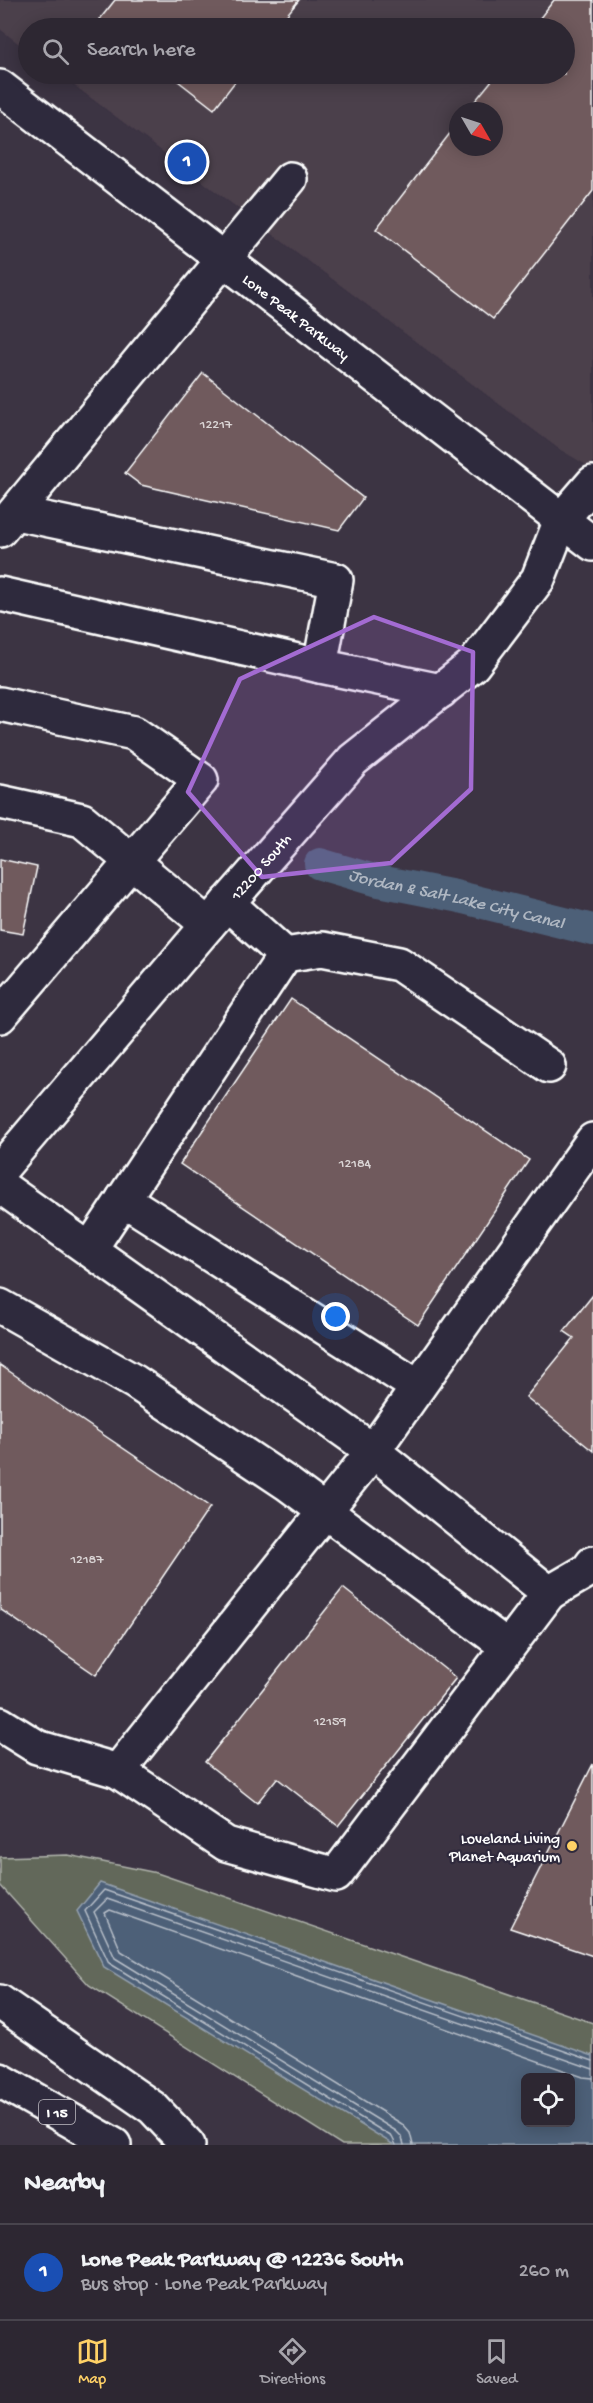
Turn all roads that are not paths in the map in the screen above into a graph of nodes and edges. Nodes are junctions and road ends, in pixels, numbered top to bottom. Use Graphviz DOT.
graph roads {
  1 [pos="0,87"];
  2 [pos="290,179"];
  3 [pos="225,260"];
  4 [pos="593,483"];
  5 [pos="8,522"];
  6 [pos="583,533"];
  7 [pos="0,594"];
  8 [pos="320,666"];
  9 [pos="441,691"];
  10 [pos="0,704"];
  11 [pos="0,802"];
  12 [pos="130,861"];
  13 [pos="217,914"];
  14 [pos="285,955"];
  15 [pos="0,1016"];
  16 [pos="549,1066"];
  17 [pos="593,1140"];
  18 [pos="0,1170"];
  19 [pos="0,1186"];
  20 [pos="123,1199"];
  21 [pos="90,1249"];
  22 [pos="0,1306"];
  23 [pos="418,1387"];
  24 [pos="373,1450"];
  25 [pos="325,1510"];
  26 [pos="593,1563"];
  27 [pos="549,1593"];
  28 [pos="508,1647"];
  29 [pos="0,1724"];
  30 [pos="118,1771"];
  31 [pos="0,2002"];
  32 [pos="0,2080"];
  33 [pos="114,2145"];
  34 [pos="188,2145"];
  1 -- 3 [label="main road, Lone Peak Parkway"];
  2 -- 3 [label="main road"];
  3 -- 5 [label="main road"];
  3 -- 6 [label="main road, Lone Peak Parkway"];
  4 -- 6 [label="main road, 12200 South"];
  5 -- 8 [label="main road"];
  6 -- 9 [label="main road, 12200 South"];
  7 -- 8 [label="main road"];
  8 -- 9 [label="main road"];
  9 -- 13 [label="main road, 12200 South"];
  10 -- 12 [label="main road"];
  11 -- 12 [label="main road"];
  12 -- 13 [label="main road"];
  12 -- 15 [label="main road"];
  13 -- 14 [label="main road"];
  13 -- 18 [label="main road, 12200 South"];
  14 -- 16 [label="main road"];
  14 -- 20 [label="main road"];
  17 -- 23 [label="main road"];
  19 -- 21 [label="main road"];
  20 -- 21 [label="main road"];
  20 -- 23 [label="main road"];
  21 -- 24 [label="main road"];
  22 -- 25 [label="main road"];
  23 -- 24 [label="main road"];
  24 -- 25 [label="main road"];
  24 -- 27 [label="main road"];
  25 -- 28 [label="main road"];
  25 -- 30 [label="main road"];
  26 -- 27 [label="main road"];
  27 -- 28 [label="main road"];
  28 -- 30 [label="main road"];
  29 -- 30 [label="main road"];
  31 -- 34 [label="main road"];
  32 -- 33 [label="main road, I 15"];
}
